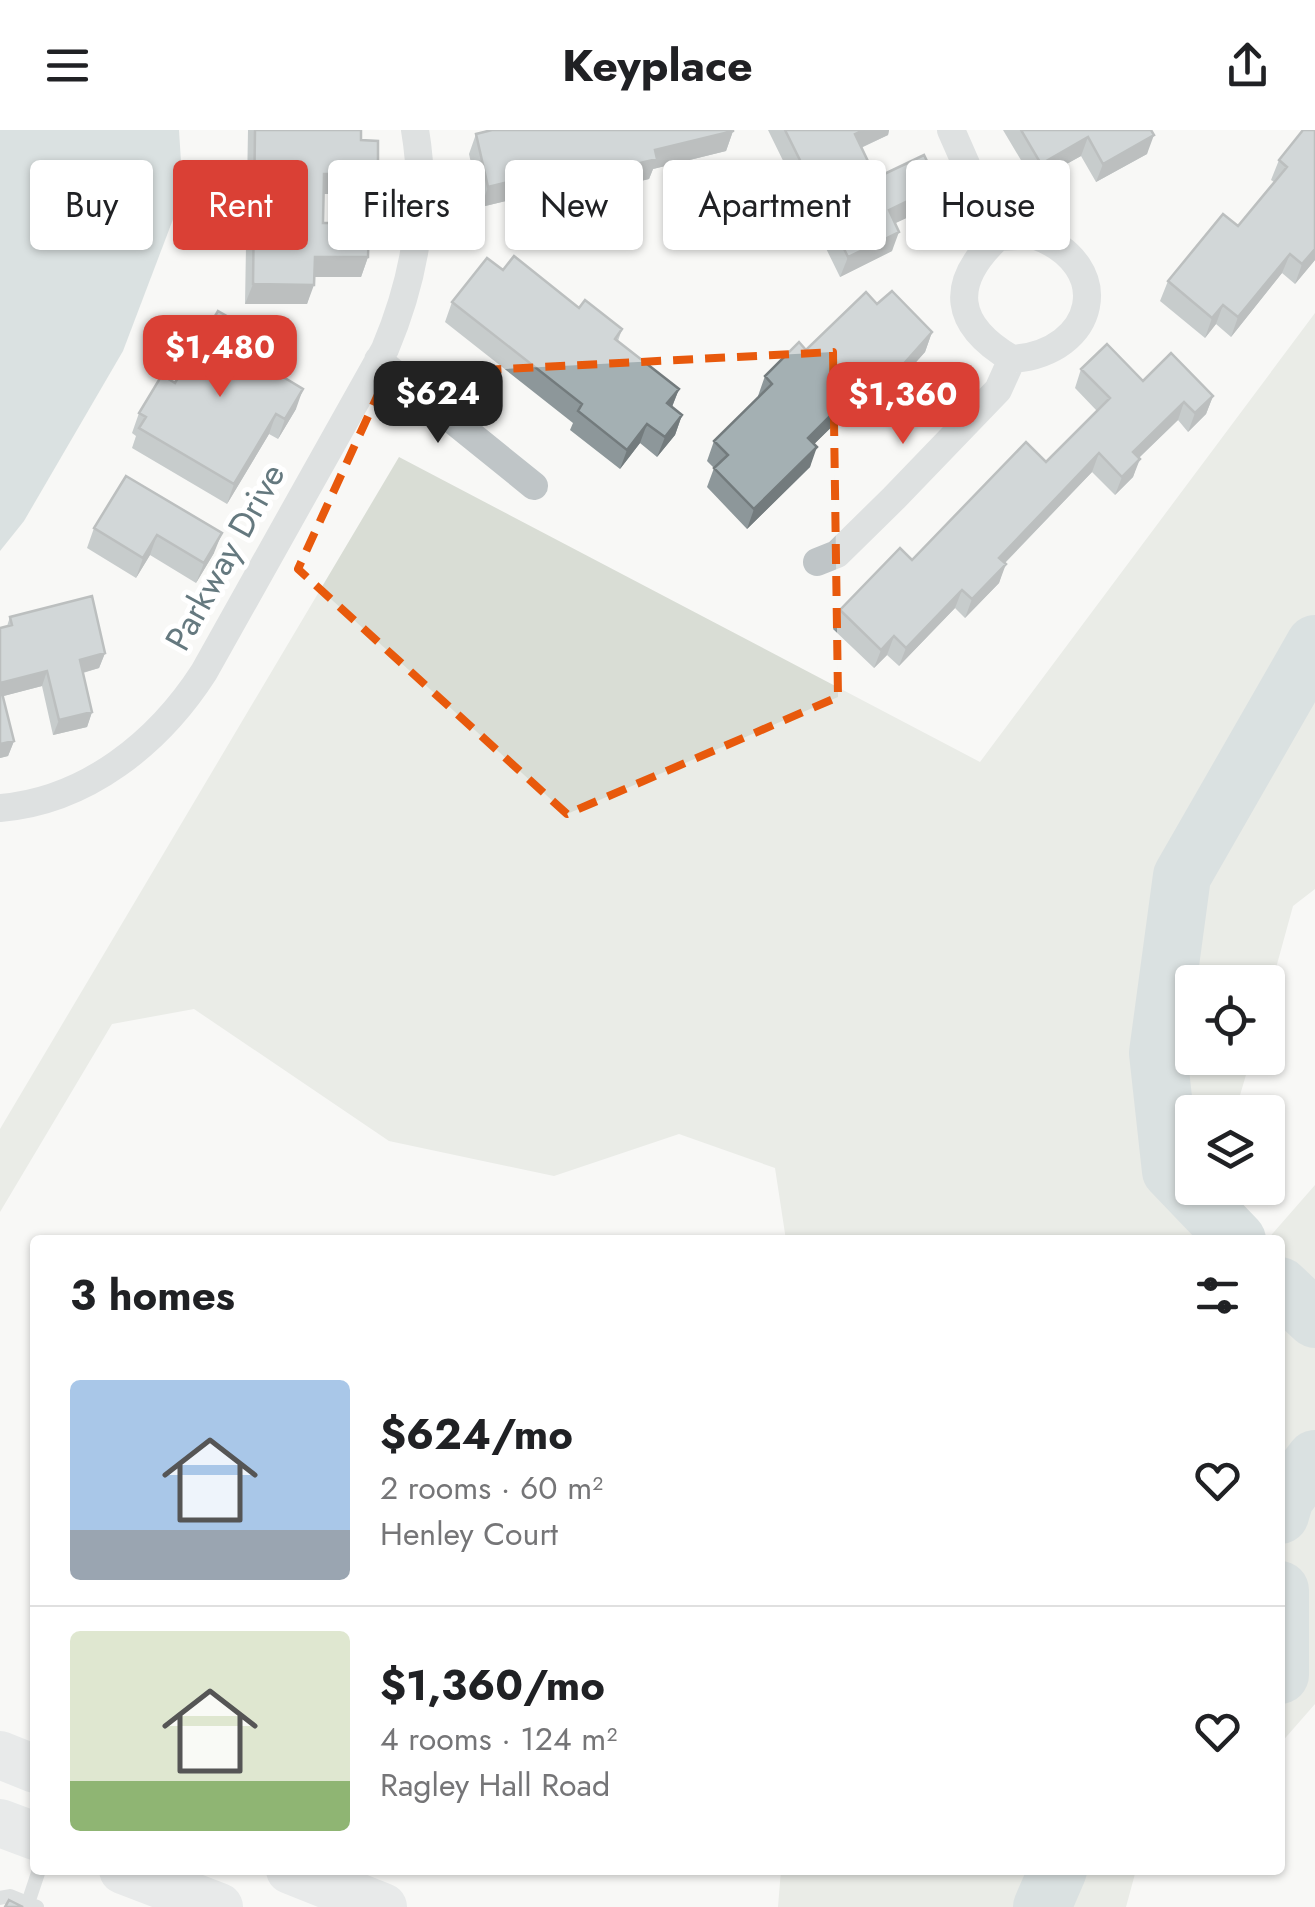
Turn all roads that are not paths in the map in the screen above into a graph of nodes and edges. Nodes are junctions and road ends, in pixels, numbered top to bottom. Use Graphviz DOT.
graph roads {
  1 [pos="415,130"];
  2 [pos="951,130"];
  3 [pos="964,160"];
  4 [pos="986,250"];
  5 [pos="1064,250"];
  6 [pos="1012,359"];
  7 [pos="378,360"];
  8 [pos="534,486"];
  9 [pos="817,562"];
  10 [pos="0,808"];
  11 [pos="0,1755"];
  12 [pos="30,1767"];
  13 [pos="0,1824"];
  14 [pos="30,1834"];
  15 [pos="38,1875"];
  16 [pos="136,1875"];
  17 [pos="303,1875"];
  18 [pos="0,1898"];
  19 [pos="32,1905"];
  20 [pos="220,1907"];
  21 [pos="383,1907"];
  1 -- 7 [label="street, Parkway Drive"];
  2 -- 3 [label="street"];
  4 -- 6 [label="street"];
  5 -- 6 [label="street"];
  6 -- 9 [label="street"];
  7 -- 8 [label="street"];
  7 -- 10 [label="street, Parkway Drive"];
  11 -- 12 [label="highway"];
  13 -- 14 [label="highway"];
  15 -- 19 [label="lane"];
  16 -- 20 [label="highway"];
  17 -- 21 [label="highway"];
  18 -- 19 [label="lane"];
}
